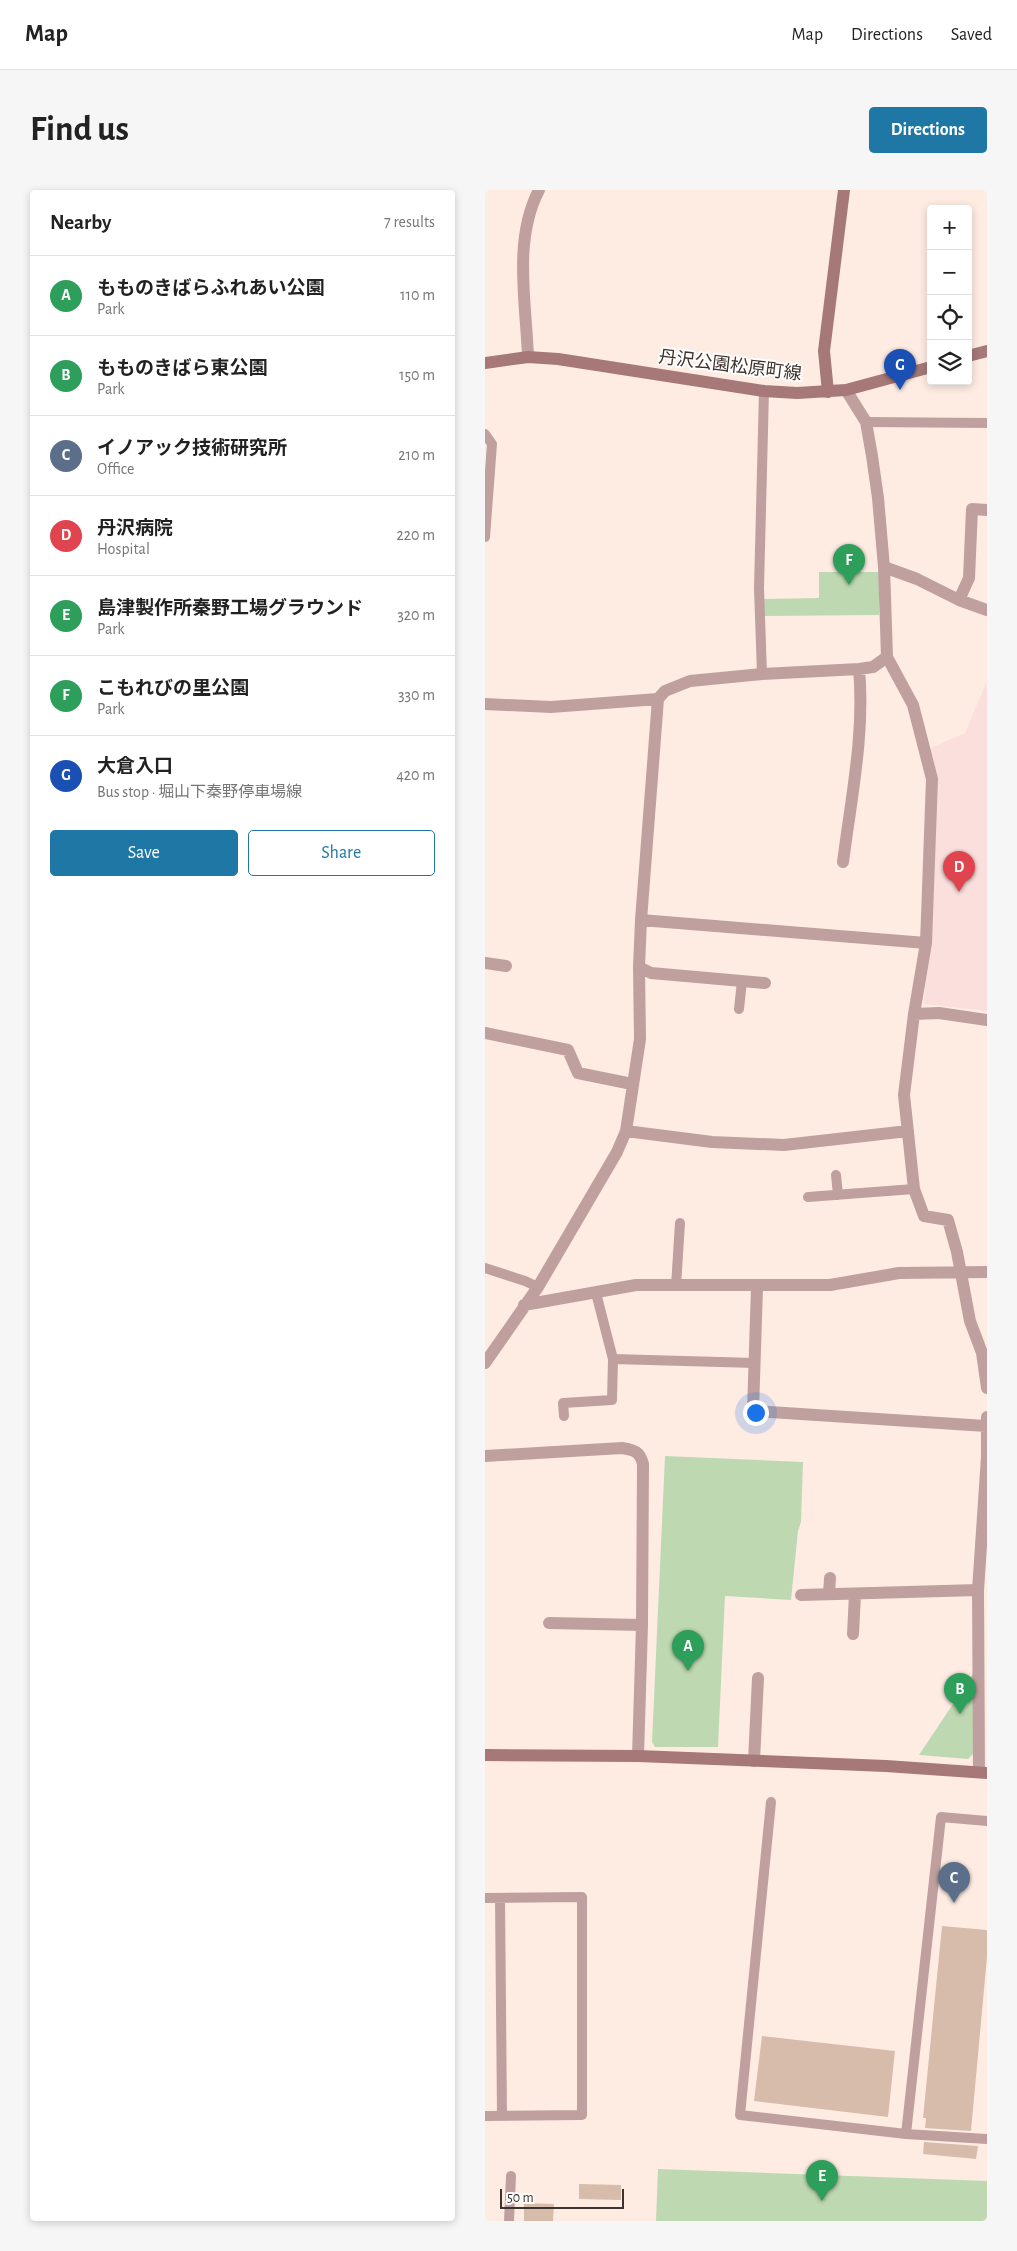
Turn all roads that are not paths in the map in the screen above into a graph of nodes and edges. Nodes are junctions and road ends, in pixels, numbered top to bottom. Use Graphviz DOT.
graph roads {
  1 [pos="539,190"];
  2 [pos="844,190"];
  3 [pos="987,351"];
  4 [pos="972,355"];
  5 [pos="529,356"];
  6 [pos="485,363"];
  7 [pos="927,368"];
  8 [pos="846,390"];
  9 [pos="764,391"];
  10 [pos="828,392"];
  11 [pos="866,422"];
  12 [pos="987,423"];
  13 [pos="485,434"];
  14 [pos="987,510"];
  15 [pos="485,537"];
  16 [pos="884,568"];
  17 [pos="959,600"];
  18 [pos="987,610"];
  19 [pos="887,657"];
  20 [pos="859,669"];
  21 [pos="762,674"];
  22 [pos="659,699"];
  23 [pos="485,704"];
  24 [pos="843,862"];
  25 [pos="641,920"];
  26 [pos="926,943"];
  27 [pos="485,963"];
  28 [pos="506,966"];
  29 [pos="639,967"];
  30 [pos="742,981"];
  31 [pos="765,983"];
  32 [pos="739,1009"];
  33 [pos="914,1014"];
  34 [pos="987,1020"];
  35 [pos="485,1033"];
  36 [pos="632,1084"];
  37 [pos="625,1131"];
  38 [pos="908,1131"];
  39 [pos="836,1176"];
  40 [pos="914,1189"];
  41 [pos="838,1195"];
  42 [pos="808,1197"];
  43 [pos="680,1223"];
  44 [pos="485,1268"];
  45 [pos="960,1272"];
  46 [pos="987,1272"];
  47 [pos="676,1286"];
  48 [pos="757,1286"];
  49 [pos="538,1288"];
  50 [pos="596,1293"];
  51 [pos="524,1305"];
  52 [pos="613,1359"];
  53 [pos="485,1363"];
  54 [pos="755,1363"];
  55 [pos="987,1388"];
  56 [pos="564,1416"];
  57 [pos="987,1421"];
  58 [pos="485,1456"];
  59 [pos="987,1457"];
  60 [pos="983,1541"];
  61 [pos="830,1578"];
  62 [pos="978,1590"];
  63 [pos="829,1594"];
  64 [pos="855,1594"];
  65 [pos="801,1595"];
  66 [pos="549,1623"];
  67 [pos="642,1625"];
  68 [pos="853,1634"];
  69 [pos="983,1639"];
  70 [pos="758,1678"];
  71 [pos="485,1755"];
  72 [pos="638,1756"];
  73 [pos="754,1761"];
  74 [pos="983,1772"];
  75 [pos="771,1802"];
  76 [pos="987,1821"];
  77 [pos="485,1898"];
  78 [pos="500,1898"];
  79 [pos="485,2116"];
  80 [pos="502,2116"];
  81 [pos="906,2134"];
  82 [pos="987,2139"];
  83 [pos="511,2176"];
  84 [pos="509,2221"];
  1 -- 5 [label="street"];
  2 -- 10 [label="main road, 丹沢公園松原町線"];
  3 -- 4 [label="main road"];
  5 -- 6 [label="main road, 丹沢公園松原町線"];
  5 -- 9 [label="main road, 丹沢公園松原町線"];
  7 -- 8 [label="main road"];
  8 -- 10 [label="main road"];
  8 -- 11 [label="street"];
  9 -- 10 [label="main road, 丹沢公園松原町線"];
  9 -- 21 [label="lane"];
  11 -- 12 [label="lane"];
  11 -- 16 [label="street"];
  13 -- 15 [label="lane"];
  14 -- 17 [label="street"];
  16 -- 17 [label="street"];
  16 -- 19 [label="street"];
  17 -- 18 [label="street"];
  19 -- 20 [label="street"];
  19 -- 26 [label="street"];
  20 -- 21 [label="street"];
  20 -- 24 [label="street"];
  21 -- 22 [label="street"];
  22 -- 23 [label="street"];
  22 -- 25 [label="street"];
  25 -- 26 [label="street"];
  25 -- 29 [label="street"];
  26 -- 33 [label="street"];
  27 -- 28 [label="street"];
  29 -- 30 [label="street"];
  29 -- 36 [label="street"];
  30 -- 31 [label="street"];
  30 -- 32 [label="lane"];
  33 -- 34 [label="street"];
  33 -- 38 [label="street"];
  35 -- 36 [label="street"];
  36 -- 37 [label="street"];
  37 -- 38 [label="street"];
  37 -- 49 [label="street"];
  38 -- 40 [label="street"];
  39 -- 41 [label="lane"];
  40 -- 41 [label="lane"];
  40 -- 45 [label="street"];
  41 -- 42 [label="lane"];
  43 -- 47 [label="lane"];
  44 -- 49 [label="lane"];
  45 -- 46 [label="street"];
  45 -- 48 [label="street"];
  45 -- 55 [label="street"];
  47 -- 48 [label="street"];
  47 -- 50 [label="street"];
  48 -- 54 [label="street"];
  49 -- 51 [label="street"];
  50 -- 51 [label="street"];
  50 -- 52 [label="lane"];
  51 -- 53 [label="street"];
  52 -- 54 [label="lane"];
  52 -- 56 [label="lane"];
  54 -- 57 [label="street"];
  57 -- 59 [label="street"];
  58 -- 67 [label="street"];
  59 -- 60 [label="street"];
  60 -- 62 [label="street"];
  61 -- 63 [label="street"];
  62 -- 64 [label="street"];
  62 -- 69 [label="street"];
  63 -- 64 [label="street"];
  63 -- 65 [label="street"];
  64 -- 68 [label="street"];
  66 -- 67 [label="street"];
  67 -- 72 [label="street"];
  69 -- 74 [label="street"];
  70 -- 73 [label="street"];
  71 -- 72 [label="main road"];
  72 -- 73 [label="main road"];
  73 -- 74 [label="main road"];
  75 -- 81 [label="lane"];
  76 -- 81 [label="lane"];
  77 -- 78 [label="lane"];
  78 -- 80 [label="lane"];
  78 -- 80 [label="lane"];
  79 -- 80 [label="lane"];
  81 -- 82 [label="lane"];
  83 -- 84 [label="lane"];
}
